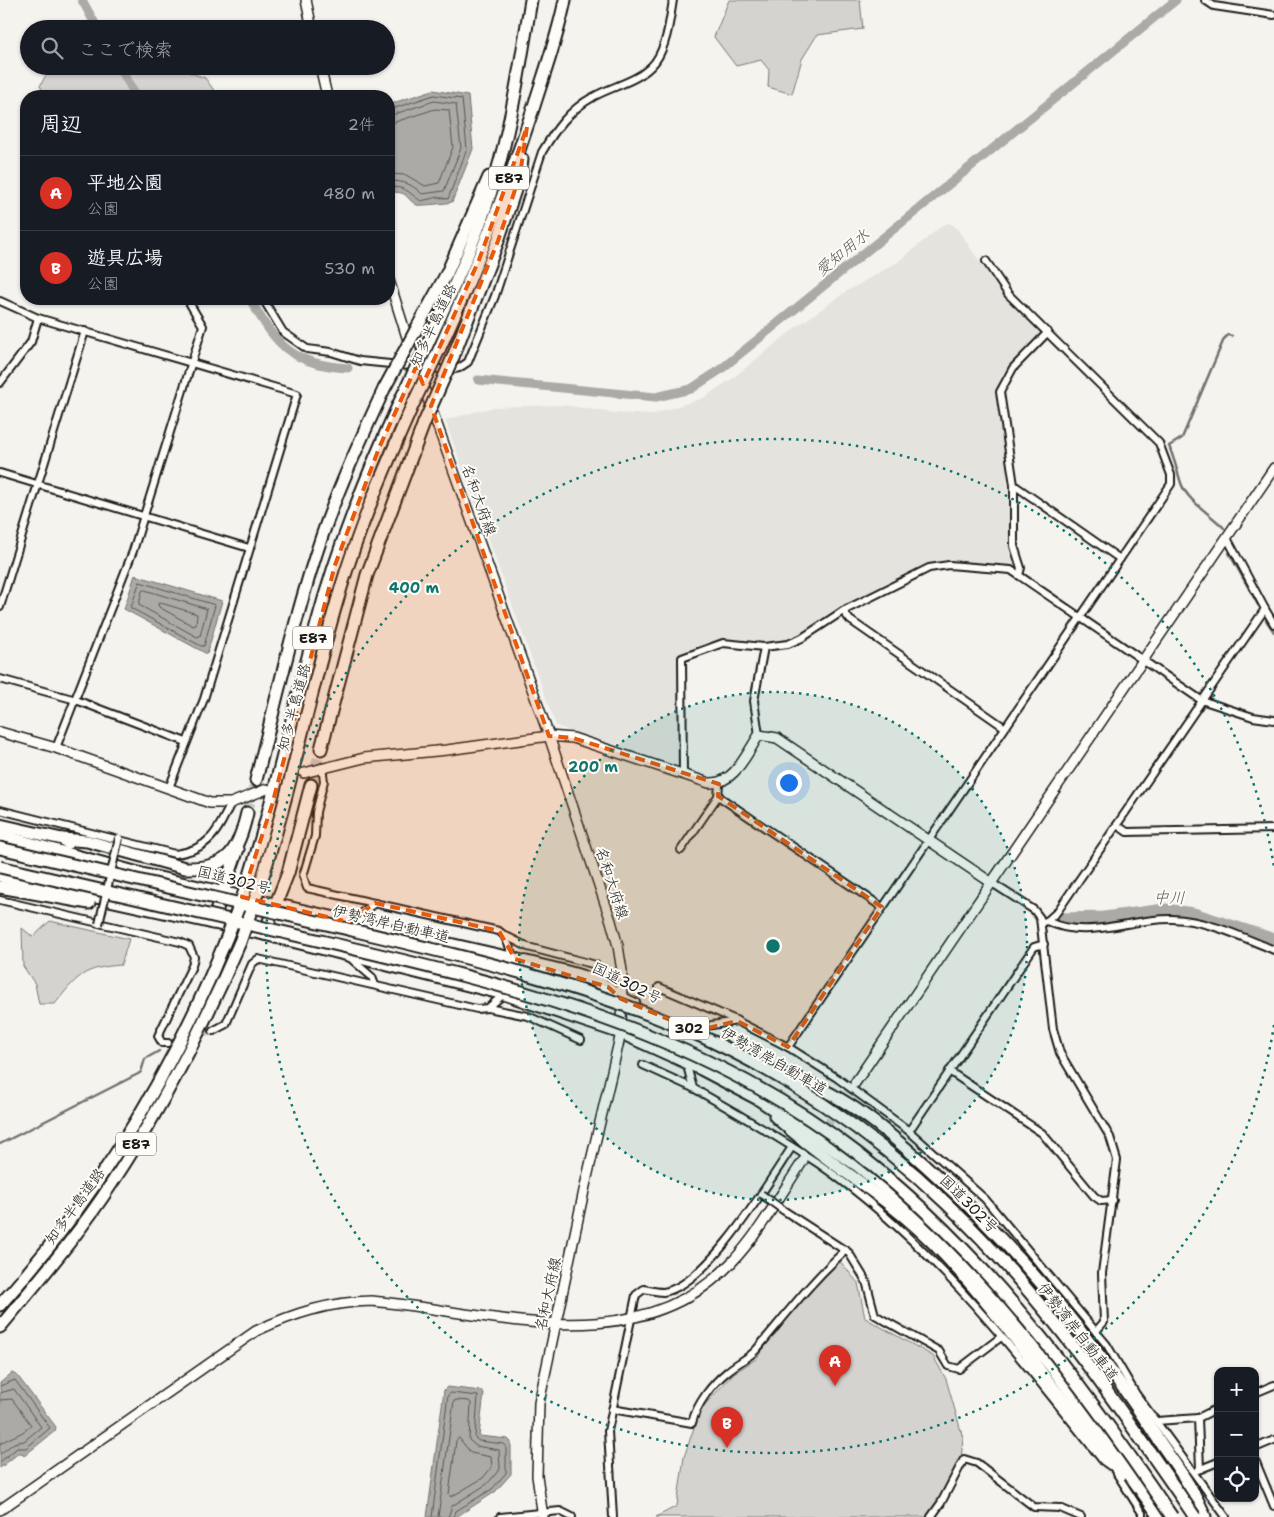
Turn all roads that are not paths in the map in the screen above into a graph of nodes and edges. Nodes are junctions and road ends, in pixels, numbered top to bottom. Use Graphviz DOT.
graph roads {
  1 [pos="306,0"];
  2 [pos="531,0"];
  3 [pos="565,0"];
  4 [pos="673,0"];
  5 [pos="1205,0"];
  6 [pos="1274,15"];
  7 [pos="310,20"];
  8 [pos="322,75"];
  9 [pos="325,90"];
  10 [pos="527,127"];
  11 [pos="506,137"];
  12 [pos="986,261"];
  13 [pos="395,299"];
  14 [pos="0,301"];
  15 [pos="190,305"];
  16 [pos="267,305"];
  17 [pos="38,318"];
  18 [pos="85,331"];
  19 [pos="1048,332"];
  20 [pos="191,363"];
  21 [pos="416,366"];
  22 [pos="0,383"];
  23 [pos="1274,468"];
  24 [pos="0,473"];
  25 [pos="38,485"];
  26 [pos="1014,485"];
  27 [pos="143,516"];
  28 [pos="1227,538"];
  29 [pos="249,548"];
  30 [pos="1120,559"];
  31 [pos="1018,575"];
  32 [pos="0,607"];
  33 [pos="1265,609"];
  34 [pos="843,611"];
  35 [pos="1080,618"];
  36 [pos="1274,624"];
  37 [pos="764,647"];
  38 [pos="1143,660"];
  39 [pos="0,679"];
  40 [pos="76,700"];
  41 [pos="1201,700"];
  42 [pos="1274,720"];
  43 [pos="1004,727"];
  44 [pos="0,732"];
  45 [pos="759,735"];
  46 [pos="549,736"];
  47 [pos="186,742"];
  48 [pos="56,748"];
  49 [pos="321,749"];
  50 [pos="322,768"];
  51 [pos="304,773"];
  52 [pos="683,775"];
  53 [pos="256,780"];
  54 [pos="718,784"];
  55 [pos="311,785"];
  56 [pos="168,788"];
  57 [pos="267,789"];
  58 [pos="718,796"];
  59 [pos="231,803"];
  60 [pos="0,810"];
  61 [pos="247,813"];
  62 [pos="0,825"];
  63 [pos="1116,825"];
  64 [pos="1274,829"];
  65 [pos="0,835"];
  66 [pos="119,838"];
  67 [pos="241,838"];
  68 [pos="62,839"];
  69 [pos="928,839"];
  70 [pos="2,848"];
  71 [pos="681,850"];
  72 [pos="100,861"];
  73 [pos="0,866"];
  74 [pos="0,872"];
  75 [pos="0,876"];
  76 [pos="992,883"];
  77 [pos="87,886"];
  78 [pos="0,887"];
  79 [pos="222,893"];
  80 [pos="0,900"];
  81 [pos="375,903"];
  82 [pos="275,906"];
  83 [pos="882,907"];
  84 [pos="160,912"];
  85 [pos="349,922"];
  86 [pos="1044,922"];
  87 [pos="212,923"];
  88 [pos="99,924"];
  89 [pos="264,934"];
  90 [pos="504,935"];
  91 [pos="1044,944"];
  92 [pos="1274,950"];
  93 [pos="349,957"];
  94 [pos="515,959"];
  95 [pos="596,965"];
  96 [pos="375,986"];
  97 [pos="660,987"];
  98 [pos="504,994"];
  99 [pos="622,999"];
  100 [pos="488,1008"];
  101 [pos="737,1021"];
  102 [pos="212,1031"];
  103 [pos="696,1031"];
  104 [pos="621,1033"];
  105 [pos="581,1040"];
  106 [pos="168,1043"];
  107 [pos="788,1047"];
  108 [pos="686,1062"];
  109 [pos="643,1065"];
  110 [pos="775,1071"];
  111 [pos="950,1072"];
  112 [pos="855,1082"];
  113 [pos="693,1088"];
  114 [pos="758,1099"];
  115 [pos="910,1131"];
  116 [pos="792,1148"];
  117 [pos="802,1161"];
  118 [pos="761,1194"];
  119 [pos="1113,1200"];
  120 [pos="846,1250"];
  121 [pos="0,1305"];
  122 [pos="630,1319"];
  123 [pos="556,1324"];
  124 [pos="0,1327"];
  125 [pos="1096,1331"];
  126 [pos="1001,1338"];
  127 [pos="1274,1385"];
  128 [pos="1259,1391"];
  129 [pos="612,1409"];
  130 [pos="1214,1410"];
  131 [pos="1198,1418"];
  132 [pos="1157,1421"];
  133 [pos="1274,1440"];
  134 [pos="1259,1446"];
  135 [pos="1214,1463"];
  136 [pos="1196,1470"];
  137 [pos="1259,1470"];
  138 [pos="1274,1506"];
  139 [pos="0,1510"];
  140 [pos="542,1514"];
  141 [pos="500,1517"];
  142 [pos="572,1517"];
  143 [pos="613,1517"];
  144 [pos="930,1517"];
  145 [pos="1081,1517"];
  146 [pos="1142,1517"];
  147 [pos="1159,1517"];
  148 [pos="1172,1517"];
  149 [pos="1195,1517"];
  150 [pos="1200,1517"];
  151 [pos="1205,1517"];
  152 [pos="1226,1517"];
  1 -- 7 [label="street"];
  2 -- 11 [label="highway, 知多半島道路 / E87"];
  3 -- 10 [label="highway, 知多半島道路 / E87"];
  4 -- 21 [label="street"];
  5 -- 6 [label="street"];
  8 -- 9 [label="street"];
  10 -- 49 [label="highway, bridge"];
  10 -- 124 [label="highway, 知多半島道路 / E87, bridge"];
  11 -- 53 [label="highway, bridge"];
  11 -- 121 [label="highway, 知多半島道路 / E87, bridge"];
  12 -- 19 [label="street"];
  13 -- 21 [label="street, 名和大府線"];
  14 -- 17 [label="street"];
  15 -- 20 [label="street"];
  16 -- 21 [label="street"];
  17 -- 18 [label="street"];
  17 -- 22 [label="street"];
  18 -- 20 [label="street"];
  18 -- 25 [label="street"];
  19 -- 26 [label="street"];
  19 -- 30 [label="street"];
  20 -- 27 [label="street"];
  20 -- 29 [label="street"];
  21 -- 46 [label="street, 名和大府線"];
  23 -- 28 [label="street"];
  24 -- 25 [label="street"];
  25 -- 27 [label="street"];
  25 -- 32 [label="street"];
  26 -- 30 [label="street"];
  26 -- 31 [label="street"];
  27 -- 29 [label="street"];
  27 -- 40 [label="street"];
  28 -- 33 [label="street"];
  28 -- 38 [label="street"];
  29 -- 47 [label="street"];
  30 -- 35 [label="street"];
  31 -- 34 [label="street"];
  31 -- 35 [label="street"];
  33 -- 36 [label="street"];
  33 -- 41 [label="street"];
  34 -- 37 [label="street"];
  34 -- 43 [label="street"];
  35 -- 38 [label="street"];
  35 -- 43 [label="street"];
  37 -- 45 [label="street"];
  37 -- 52 [label="street"];
  38 -- 41 [label="street"];
  38 -- 76 [label="street"];
  39 -- 40 [label="street"];
  40 -- 47 [label="street"];
  40 -- 48 [label="street"];
  41 -- 42 [label="street"];
  41 -- 63 [label="street"];
  43 -- 69 [label="street"];
  44 -- 48 [label="street"];
  45 -- 54 [label="street"];
  45 -- 69 [label="street"];
  46 -- 50 [label="street"];
  46 -- 52 [label="street"];
  46 -- 99 [label="street, 名和大府線"];
  47 -- 56 [label="street"];
  48 -- 56 [label="street"];
  50 -- 51 [label="street"];
  50 -- 81 [label="street"];
  52 -- 54 [label="street"];
  54 -- 58 [label="street"];
  55 -- 82 [label="highway"];
  56 -- 59 [label="street"];
  57 -- 59 [label="street"];
  58 -- 71 [label="street"];
  58 -- 83 [label="street"];
  59 -- 66 [label="street"];
  60 -- 66 [label="street"];
  61 -- 67 [label="highway"];
  62 -- 68 [label="highway"];
  63 -- 64 [label="street"];
  63 -- 86 [label="street"];
  65 -- 72 [label="highway, 国道302号 / 302"];
  66 -- 88 [label="street, bridge"];
  67 -- 68 [label="highway"];
  67 -- 79 [label="highway"];
  68 -- 72 [label="highway"];
  69 -- 76 [label="street"];
  69 -- 83 [label="street"];
  70 -- 149 [label="highway, 伊勢湾岸自動車道, bridge"];
  72 -- 79 [label="highway, 国道302号 / 302"];
  73 -- 77 [label="highway, 伊勢湾岸自動車道, bridge"];
  74 -- 77 [label="highway, bridge"];
  75 -- 84 [label="highway, 302"];
  76 -- 86 [label="street"];
  76 -- 112 [label="street"];
  77 -- 148 [label="highway, 伊勢湾岸自動車道, bridge"];
  78 -- 84 [label="highway"];
  79 -- 82 [label="highway, 国道302号 / 302"];
  79 -- 87 [label="highway"];
  80 -- 88 [label="street"];
  81 -- 85 [label="street"];
  81 -- 90 [label="street"];
  82 -- 85 [label="highway, 国道302号 / 302"];
  82 -- 89 [label="highway"];
  83 -- 107 [label="street"];
  84 -- 87 [label="highway, 302"];
  85 -- 94 [label="highway, 国道302号 / 302"];
  86 -- 91 [label="street"];
  86 -- 92 [label="street"];
  87 -- 89 [label="highway, 302"];
  88 -- 106 [label="street"];
  89 -- 93 [label="highway, 302"];
  90 -- 94 [label="street"];
  90 -- 95 [label="street"];
  91 -- 111 [label="street"];
  91 -- 119 [label="street"];
  93 -- 96 [label="street"];
  93 -- 98 [label="highway, 302"];
  94 -- 99 [label="highway, 国道302号 / 302"];
  96 -- 100 [label="street"];
  96 -- 102 [label="street"];
  97 -- 101 [label="street"];
  98 -- 100 [label="street"];
  98 -- 104 [label="highway, 302"];
  99 -- 103 [label="highway, 国道302号 / 302"];
  99 -- 104 [label="street, 名和大府線"];
  100 -- 105 [label="street"];
  101 -- 103 [label="street"];
  101 -- 107 [label="street"];
  103 -- 110 [label="highway, 国道302号 / 302"];
  104 -- 108 [label="highway, 302"];
  104 -- 123 [label="street, 名和大府線"];
  107 -- 115 [label="street"];
  108 -- 113 [label="street"];
  108 -- 114 [label="highway, 302"];
  109 -- 113 [label="street"];
  110 -- 150 [label="highway, 国道302号 / 302"];
  110 -- 151 [label="highway"];
  111 -- 115 [label="street"];
  111 -- 119 [label="street"];
  113 -- 116 [label="street"];
  114 -- 147 [label="highway"];
  114 -- 147 [label="highway, 302"];
  115 -- 125 [label="street"];
  116 -- 118 [label="street"];
  116 -- 126 [label="street"];
  117 -- 122 [label="street"];
  118 -- 120 [label="street, bridge"];
  118 -- 122 [label="street"];
  119 -- 125 [label="street"];
  120 -- 126 [label="street"];
  120 -- 129 [label="street"];
  122 -- 123 [label="street"];
  122 -- 129 [label="street"];
  123 -- 139 [label="street"];
  123 -- 140 [label="street, 名和大府線"];
  125 -- 132 [label="street"];
  126 -- 146 [label="street"];
  127 -- 128 [label="street"];
  129 -- 143 [label="street"];
  130 -- 131 [label="street"];
  131 -- 132 [label="street"];
  131 -- 136 [label="street"];
  132 -- 136 [label="street"];
  133 -- 134 [label="street"];
  135 -- 136 [label="street"];
  136 -- 152 [label="street"];
  137 -- 138 [label="street"];
  140 -- 141 [label="street"];
  140 -- 142 [label="street"];
  144 -- 145 [label="street"];
}
